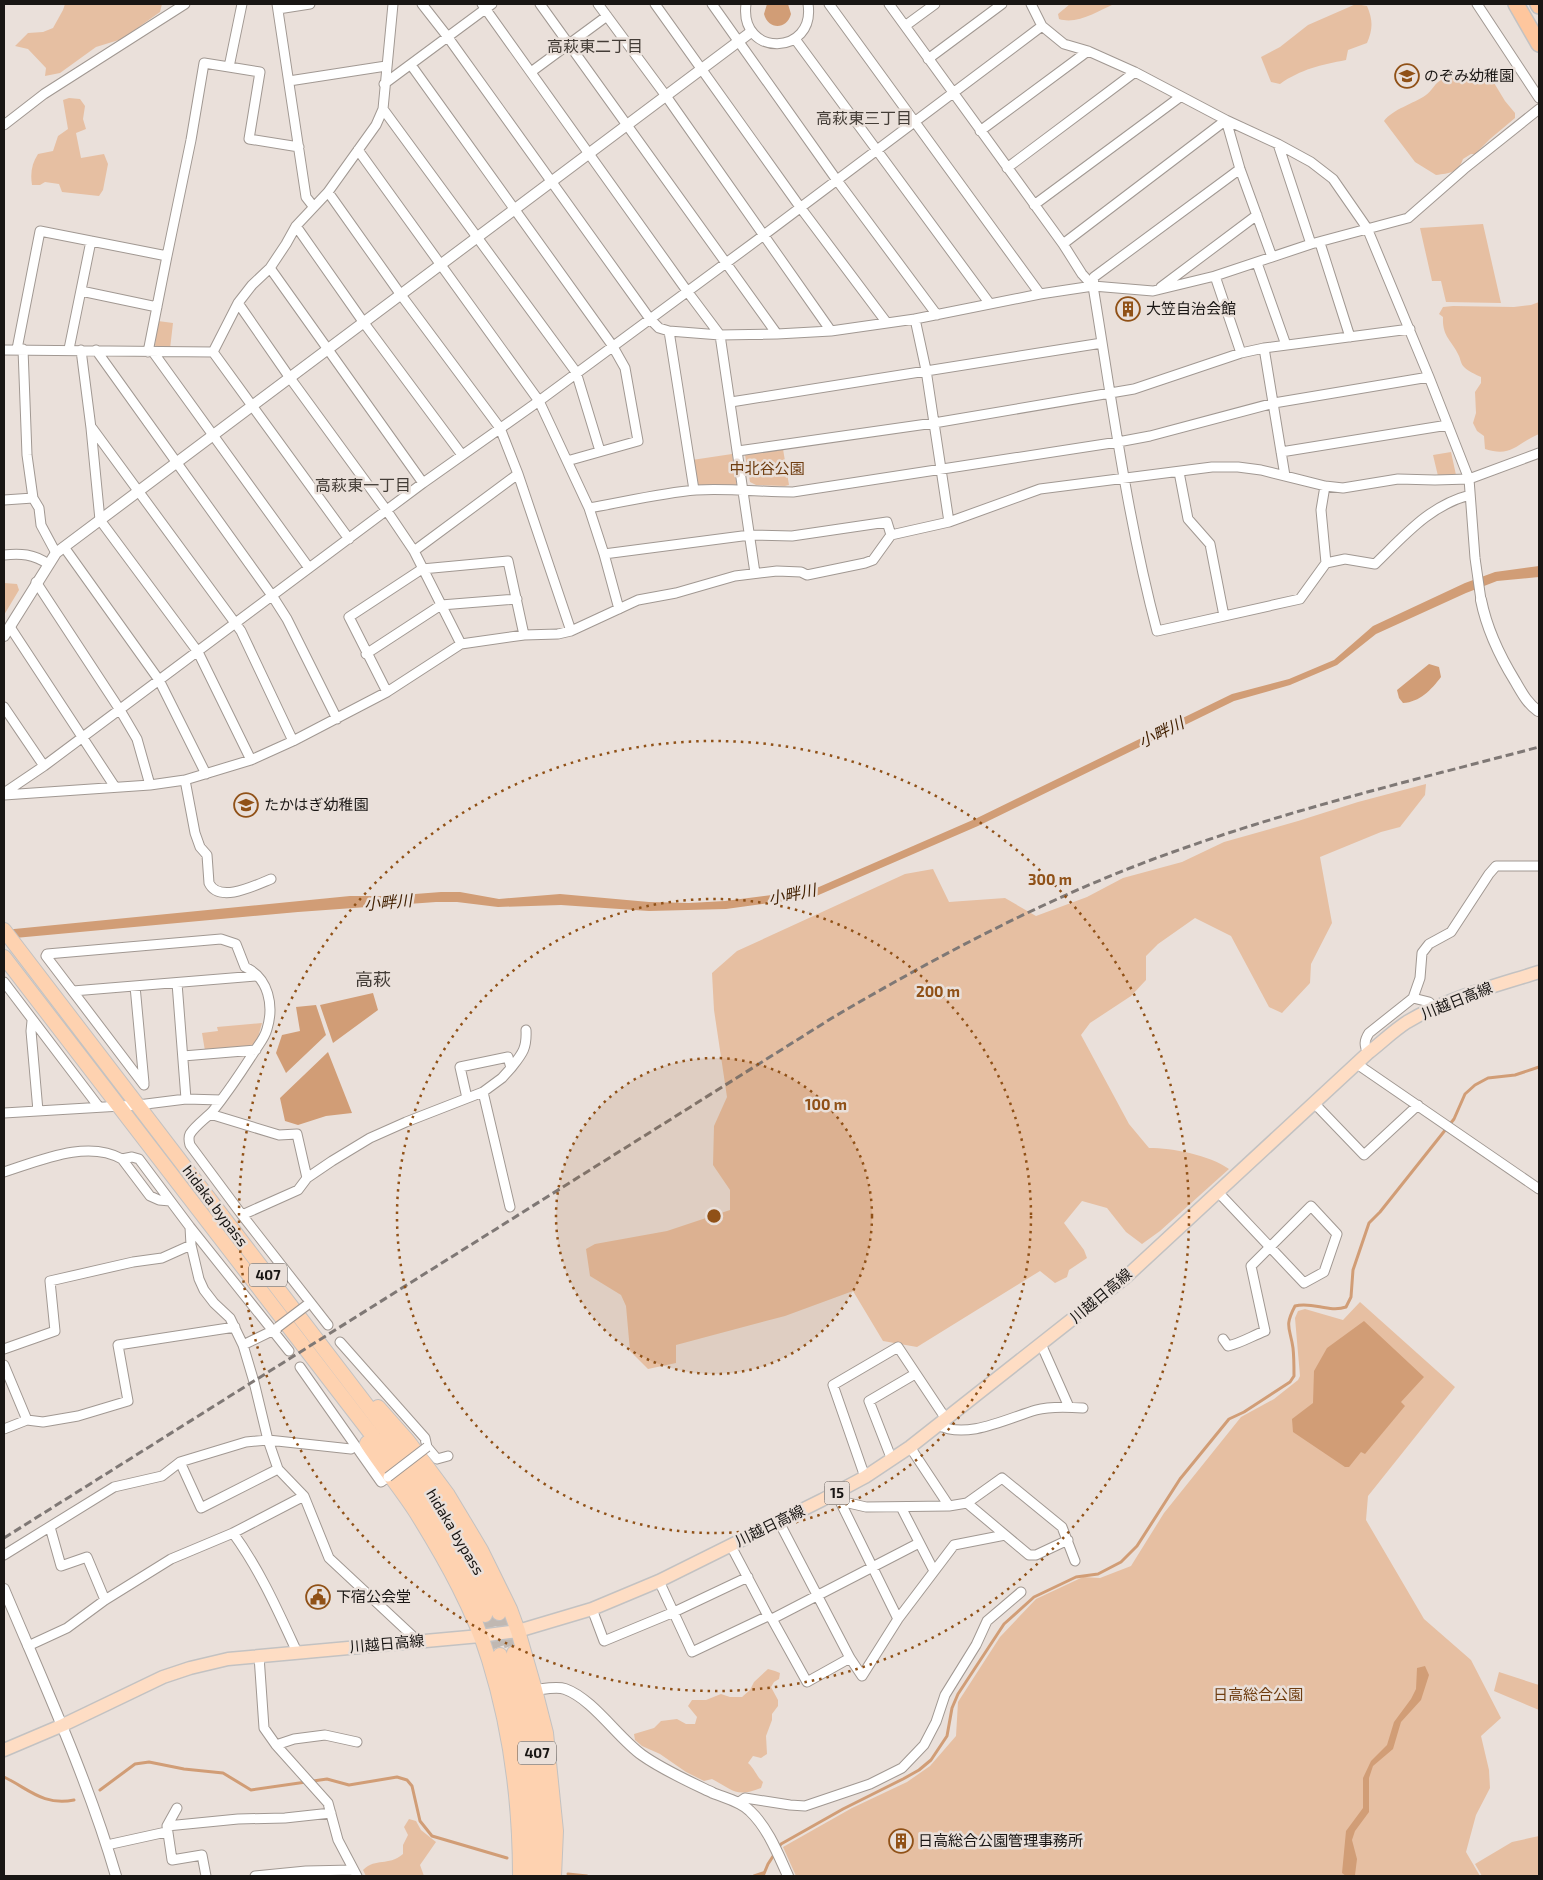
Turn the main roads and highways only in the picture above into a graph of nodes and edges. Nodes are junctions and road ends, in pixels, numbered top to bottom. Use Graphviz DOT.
graph roads {
  1 [pos="1516,4"];
  2 [pos="1539,44"];
  3 [pos="4,930"];
  4 [pos="4,957"];
  5 [pos="1539,972"];
  6 [pos="317,1364"];
  7 [pos="335,1364"];
  8 [pos="518,1631"];
  9 [pos="480,1636"];
  10 [pos="507,1654"];
  11 [pos="4,1750"];
  12 [pos="538,1854"];
  13 [pos="537,1874"];
  1 -- 2 [label="highway"];
  3 -- 7 [label="highway, hidaka bypass / 407"];
  4 -- 6 [label="highway, hidaka bypass / 407"];
  5 -- 8 [label="main road, 川越日高線 / 15"];
  6 -- 7 [label="highway, hidaka bypass / 407"];
  6 -- 9 [label="highway, 407"];
  7 -- 8 [label="highway, 407"];
  8 -- 9 [label="main road, 川越日高線 / 15"];
  8 -- 12 [label="highway, 407"];
  9 -- 11 [label="main road, 川越日高線 / 15"];
  9 -- 12 [label="highway, 407"];
  10 -- 12 [label="highway, 407"];
  12 -- 13 [label="highway, 407"];
  12 -- 13 [label="highway, 407"];
}
